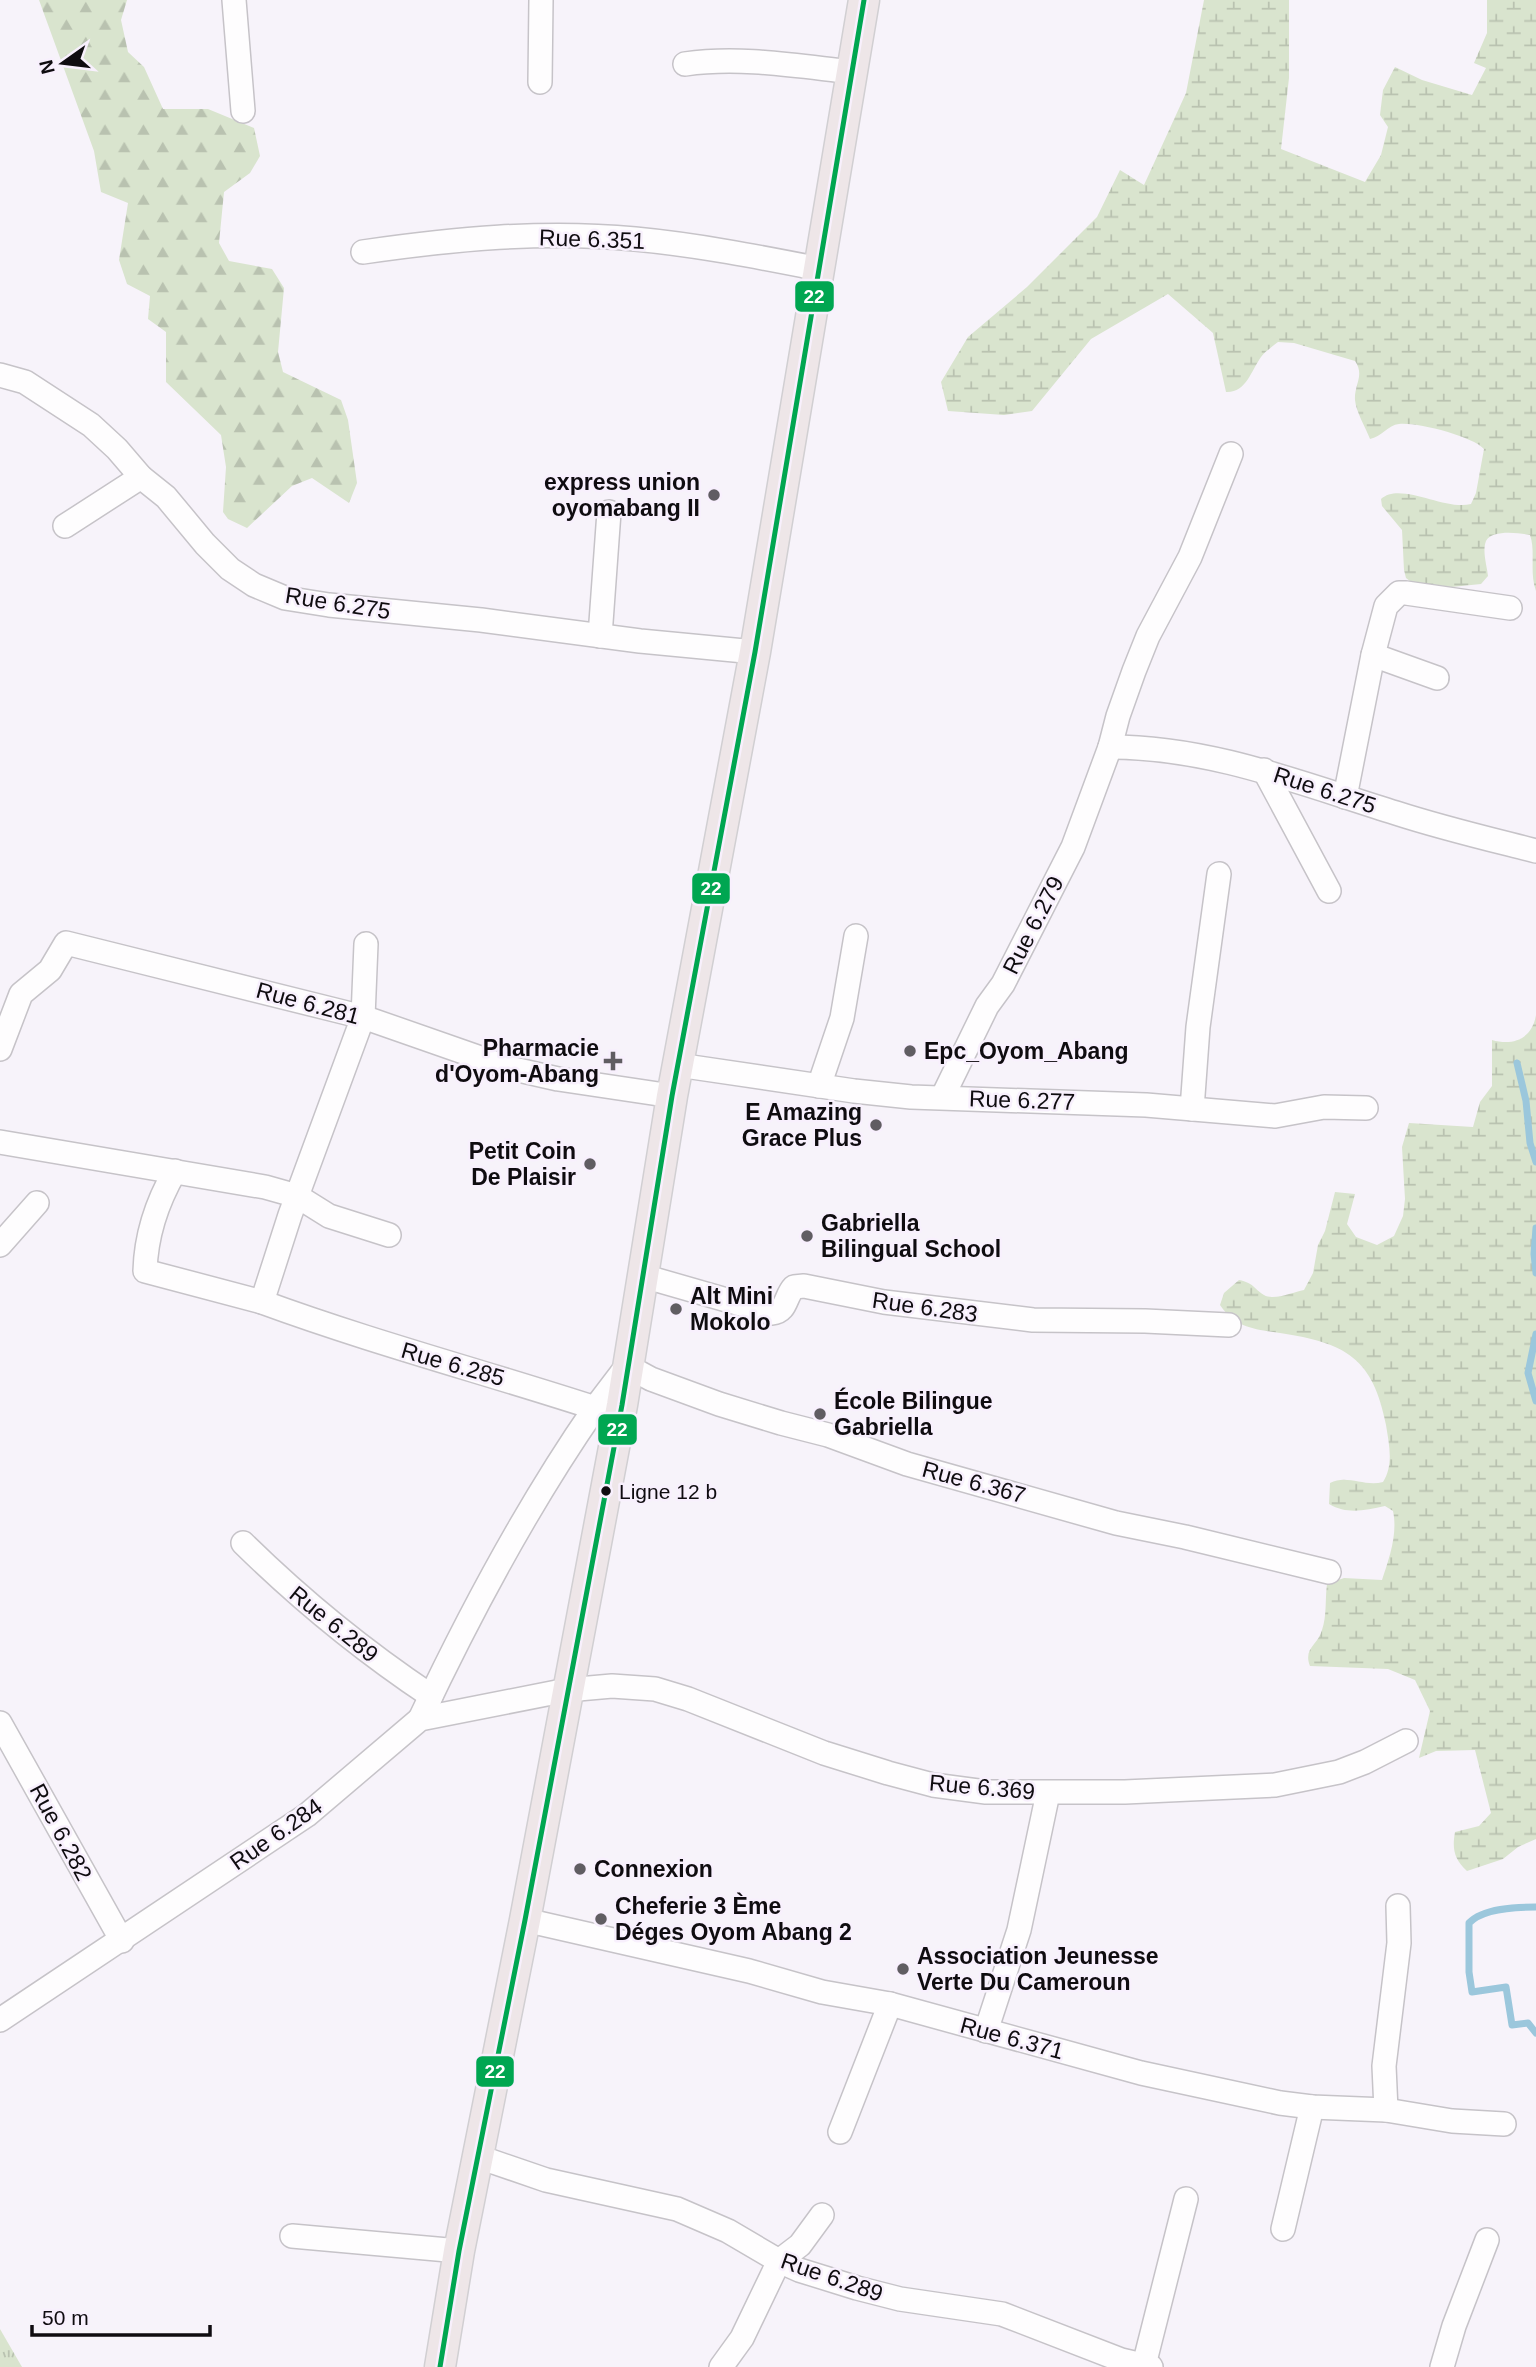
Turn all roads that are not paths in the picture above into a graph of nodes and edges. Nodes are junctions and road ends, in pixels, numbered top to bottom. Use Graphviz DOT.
graph roads {
  1 [pos="234,0"];
  2 [pos="541,0"];
  3 [pos="864,0"];
  4 [pos="685,64"];
  5 [pos="852,72"];
  6 [pos="540,82"];
  7 [pos="243,111"];
  8 [pos="363,252"];
  9 [pos="820,269"];
  10 [pos="0,375"];
  11 [pos="1231,454"];
  12 [pos="141,477"];
  13 [pos="609,512"];
  14 [pos="65,526"];
  15 [pos="1510,608"];
  16 [pos="600,636"];
  17 [pos="755,652"];
  18 [pos="1373,655"];
  19 [pos="1437,678"];
  20 [pos="1110,747"];
  21 [pos="1264,770"];
  22 [pos="1345,797"];
  23 [pos="1536,851"];
  24 [pos="1220,874"];
  25 [pos="1329,891"];
  26 [pos="856,936"];
  27 [pos="366,944"];
  28 [pos="363,1017"];
  29 [pos="0,1049"];
  30 [pos="678,1065"];
  31 [pos="819,1086"];
  32 [pos="672,1096"];
  33 [pos="943,1096"];
  34 [pos="1366,1108"];
  35 [pos="1192,1109"];
  36 [pos="0,1142"];
  37 [pos="175,1171"];
  38 [pos="297,1196"];
  39 [pos="37,1203"];
  40 [pos="389,1235"];
  41 [pos="0,1245"];
  42 [pos="643,1276"];
  43 [pos="262,1302"];
  44 [pos="1229,1325"];
  45 [pos="627,1366"];
  46 [pos="595,1408"];
  47 [pos="243,1543"];
  48 [pos="1329,1572"];
  49 [pos="567,1690"];
  50 [pos="431,1696"];
  51 [pos="421,1719"];
  52 [pos="0,1723"];
  53 [pos="1406,1741"];
  54 [pos="1048,1793"];
  55 [pos="1398,1906"];
  56 [pos="525,1920"];
  57 [pos="121,1941"];
  58 [pos="890,2004"];
  59 [pos="0,2021"];
  60 [pos="986,2031"];
  61 [pos="1312,2107"];
  62 [pos="1386,2110"];
  63 [pos="1504,2124"];
  64 [pos="840,2132"];
  65 [pos="479,2157"];
  66 [pos="1186,2199"];
  67 [pos="822,2215"];
  68 [pos="1283,2229"];
  69 [pos="292,2236"];
  70 [pos="1487,2240"];
  71 [pos="459,2251"];
  72 [pos="779,2261"];
  73 [pos="1148,2366"];
  74 [pos="440,2367"];
  75 [pos="721,2367"];
  76 [pos="1442,2367"];
  1 -- 7 [label="street"];
  2 -- 6 [label="street"];
  3 -- 5 [label="main road"];
  4 -- 5 [label="street"];
  5 -- 9 [label="main road"];
  8 -- 9 [label="street, Rue 6.351"];
  9 -- 17 [label="main road"];
  10 -- 12 [label="street, Rue 6.275"];
  11 -- 20 [label="street, Rue 6.279"];
  12 -- 14 [label="street"];
  12 -- 16 [label="street, Rue 6.275"];
  13 -- 16 [label="street"];
  15 -- 18 [label="street"];
  16 -- 17 [label="street, Rue 6.275"];
  17 -- 30 [label="main road"];
  18 -- 19 [label="street"];
  18 -- 22 [label="street"];
  20 -- 21 [label="street, Rue 6.275"];
  20 -- 33 [label="street, Rue 6.279"];
  21 -- 22 [label="street, Rue 6.275"];
  21 -- 25 [label="street"];
  22 -- 23 [label="street, Rue 6.275"];
  24 -- 35 [label="street"];
  26 -- 31 [label="street"];
  27 -- 28 [label="street"];
  28 -- 29 [label="street, Rue 6.281"];
  28 -- 32 [label="street, Rue 6.281"];
  28 -- 38 [label="street"];
  30 -- 31 [label="street, Rue 6.277"];
  30 -- 32 [label="main road"];
  31 -- 33 [label="street, Rue 6.277"];
  32 -- 42 [label="main road"];
  33 -- 35 [label="street, Rue 6.277"];
  34 -- 35 [label="street, Rue 6.277"];
  36 -- 37 [label="street"];
  37 -- 38 [label="street"];
  37 -- 43 [label="street, Rue 6.285"];
  38 -- 40 [label="street"];
  38 -- 43 [label="street"];
  39 -- 41 [label="street"];
  42 -- 44 [label="street, Rue 6.283"];
  42 -- 45 [label="main road"];
  43 -- 46 [label="street, Rue 6.285"];
  45 -- 46 [label="street"];
  45 -- 48 [label="street, Rue 6.367"];
  45 -- 49 [label="main road"];
  46 -- 50 [label="street"];
  47 -- 50 [label="street, Rue 6.289"];
  49 -- 51 [label="street, Rue 6.284"];
  49 -- 54 [label="street, Rue 6.369"];
  49 -- 56 [label="main road"];
  50 -- 51 [label="street"];
  51 -- 57 [label="street, Rue 6.284"];
  52 -- 57 [label="street, Rue 6.282"];
  53 -- 54 [label="street, Rue 6.369"];
  54 -- 60 [label="street"];
  55 -- 62 [label="street"];
  56 -- 58 [label="street, Rue 6.371"];
  56 -- 65 [label="main road"];
  57 -- 59 [label="street, Rue 6.284"];
  58 -- 60 [label="street, Rue 6.371"];
  58 -- 64 [label="street"];
  60 -- 61 [label="street, Rue 6.371"];
  61 -- 62 [label="street, Rue 6.371"];
  61 -- 68 [label="street"];
  62 -- 63 [label="street, Rue 6.371"];
  65 -- 71 [label="main road"];
  65 -- 72 [label="street, Rue 6.289"];
  66 -- 73 [label="street"];
  67 -- 72 [label="street"];
  69 -- 71 [label="street"];
  70 -- 76 [label="street"];
  71 -- 74 [label="main road"];
  72 -- 73 [label="street, Rue 6.289"];
  72 -- 75 [label="street"];
}
